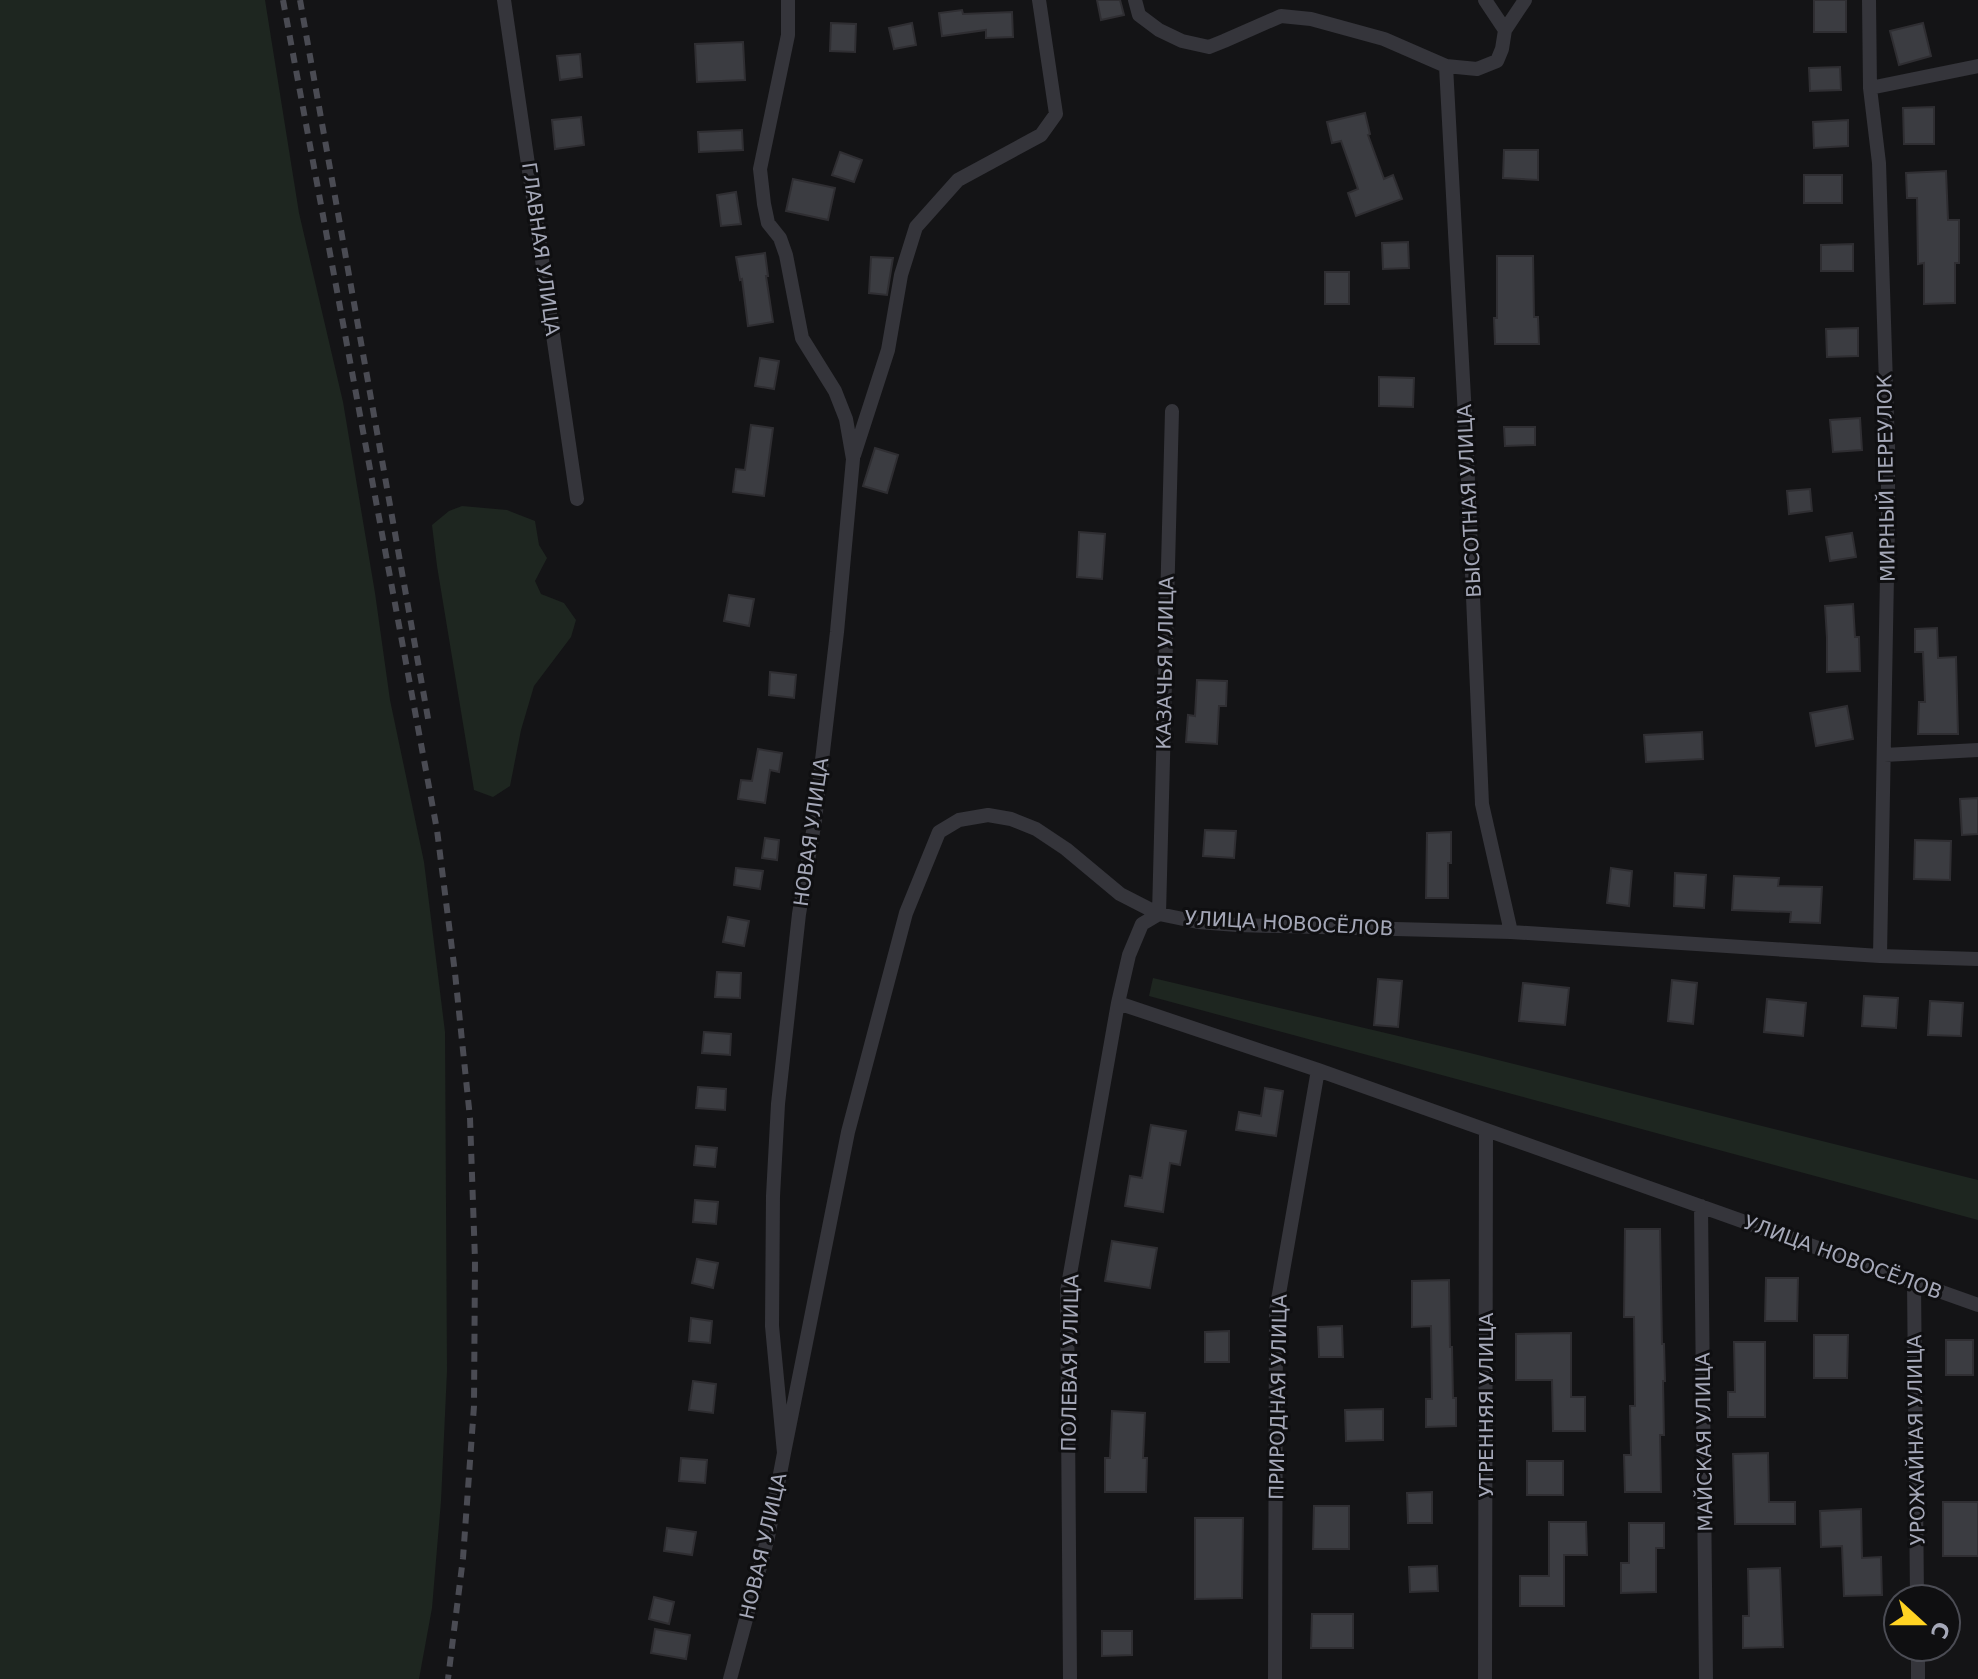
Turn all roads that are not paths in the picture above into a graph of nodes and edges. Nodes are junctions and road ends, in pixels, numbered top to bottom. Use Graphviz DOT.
graph roads {
  1 [pos="504,0"];
  2 [pos="788,0"];
  3 [pos="1039,0"];
  4 [pos="1135,0"];
  5 [pos="1485,0"];
  6 [pos="1525,0"];
  7 [pos="1869,0"];
  8 [pos="1505,30"];
  9 [pos="1446,66"];
  10 [pos="1978,66"];
  11 [pos="1870,88"];
  12 [pos="1172,411"];
  13 [pos="853,459"];
  14 [pos="577,499"];
  15 [pos="1978,750"];
  16 [pos="1884,755"];
  17 [pos="1159,914"];
  18 [pos="1511,932"];
  19 [pos="1880,956"];
  20 [pos="1978,959"];
  21 [pos="1118,1003"];
  22 [pos="1318,1070"];
  23 [pos="1486,1132"];
  24 [pos="1701,1206"];
  25 [pos="1914,1282"];
  26 [pos="1978,1305"];
  27 [pos="784,1453"];
  28 [pos="1917,1583"];
  29 [pos="730,1679"];
  30 [pos="1070,1679"];
  31 [pos="1275,1679"];
  32 [pos="1485,1679"];
  33 [pos="1706,1679"];
  1 -- 14 [label="street, ГЛАВНАЯ УЛИЦА"];
  2 -- 13 [label="street, НОВАЯ УЛИЦА"];
  3 -- 13 [label="street"];
  4 -- 9 [label="street"];
  5 -- 8 [label="street"];
  6 -- 8 [label="street"];
  7 -- 11 [label="street, МИРНЫЙ ПЕРЕУЛОК"];
  8 -- 9 [label="street"];
  9 -- 18 [label="street, ВЫСОТНАЯ УЛИЦА"];
  10 -- 11 [label="street"];
  11 -- 16 [label="street, МИРНЫЙ ПЕРЕУЛОК"];
  12 -- 17 [label="street, КАЗАЧЬЯ УЛИЦА"];
  13 -- 27 [label="street, НОВАЯ УЛИЦА"];
  15 -- 16 [label="street"];
  16 -- 19 [label="street, МИРНЫЙ ПЕРЕУЛОК"];
  17 -- 18 [label="street, УЛИЦА НОВОСЁЛОВ"];
  17 -- 21 [label="street, ПОЛЕВАЯ УЛИЦА"];
  17 -- 27 [label="street, УЛИЦА НОВОСЁЛОВ"];
  18 -- 19 [label="street, УЛИЦА НОВОСЁЛОВ"];
  19 -- 20 [label="street, УЛИЦА НОВОСЁЛОВ"];
  21 -- 22 [label="street, УЛИЦА НОВОСЁЛОВ"];
  21 -- 30 [label="street, ПОЛЕВАЯ УЛИЦА"];
  22 -- 23 [label="street, УЛИЦА НОВОСЁЛОВ"];
  22 -- 31 [label="street, ПРИРОДНАЯ УЛИЦА"];
  23 -- 24 [label="street, УЛИЦА НОВОСЁЛОВ"];
  23 -- 32 [label="street, УТРЕННЯЯ УЛИЦА"];
  24 -- 25 [label="street, УЛИЦА НОВОСЁЛОВ"];
  24 -- 33 [label="street, МАЙСКАЯ УЛИЦА"];
  25 -- 26 [label="street, УЛИЦА НОВОСЁЛОВ"];
  25 -- 28 [label="street, УРОЖАЙНАЯ УЛИЦА"];
  27 -- 29 [label="street, НОВАЯ УЛИЦА"];
}
